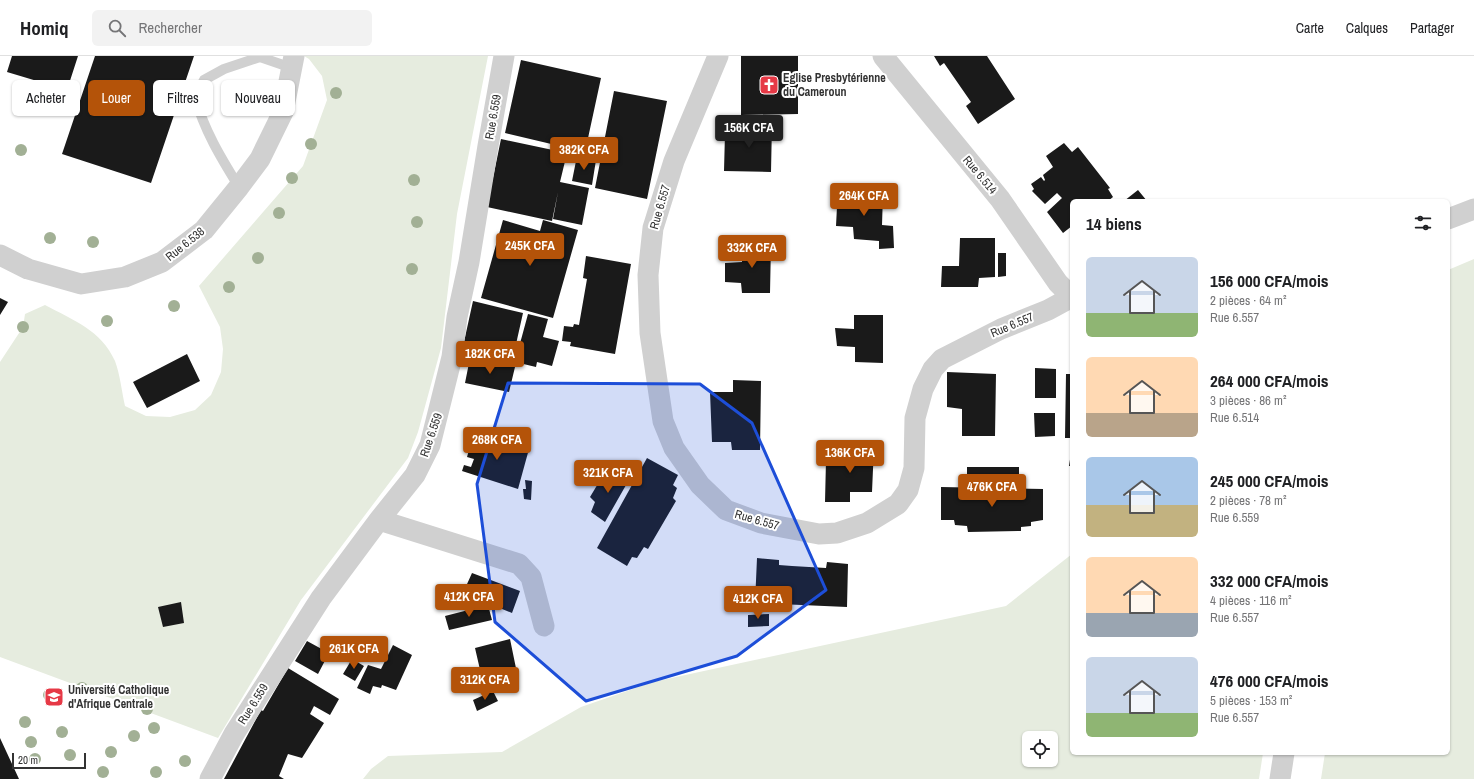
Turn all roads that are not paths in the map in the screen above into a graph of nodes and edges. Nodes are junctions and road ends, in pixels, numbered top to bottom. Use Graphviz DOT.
graph roads {
  1 [pos="504,56"];
  2 [pos="718,56"];
  3 [pos="883,56"];
  4 [pos="293,62"];
  5 [pos="239,187"];
  6 [pos="1474,209"];
  7 [pos="1450,218"];
  8 [pos="0,255"];
  9 [pos="1070,295"];
  10 [pos="1070,298"];
  11 [pos="379,520"];
  12 [pos="544,626"];
  13 [pos="1284,755"];
  14 [pos="210,779"];
  15 [pos="1280,779"];
  1 -- 11 [label="street, Rue 6.559"];
  2 -- 10 [label="street, Rue 6.557"];
  3 -- 9 [label="street, Rue 6.514"];
  4 -- 5 [label="street, Rue 6.538"];
  4 -- 5 [label="lane"];
  5 -- 8 [label="street, Rue 6.538"];
  6 -- 7 [label="street"];
  11 -- 12 [label="street"];
  11 -- 14 [label="street, Rue 6.559"];
  13 -- 15 [label="street"];
}
